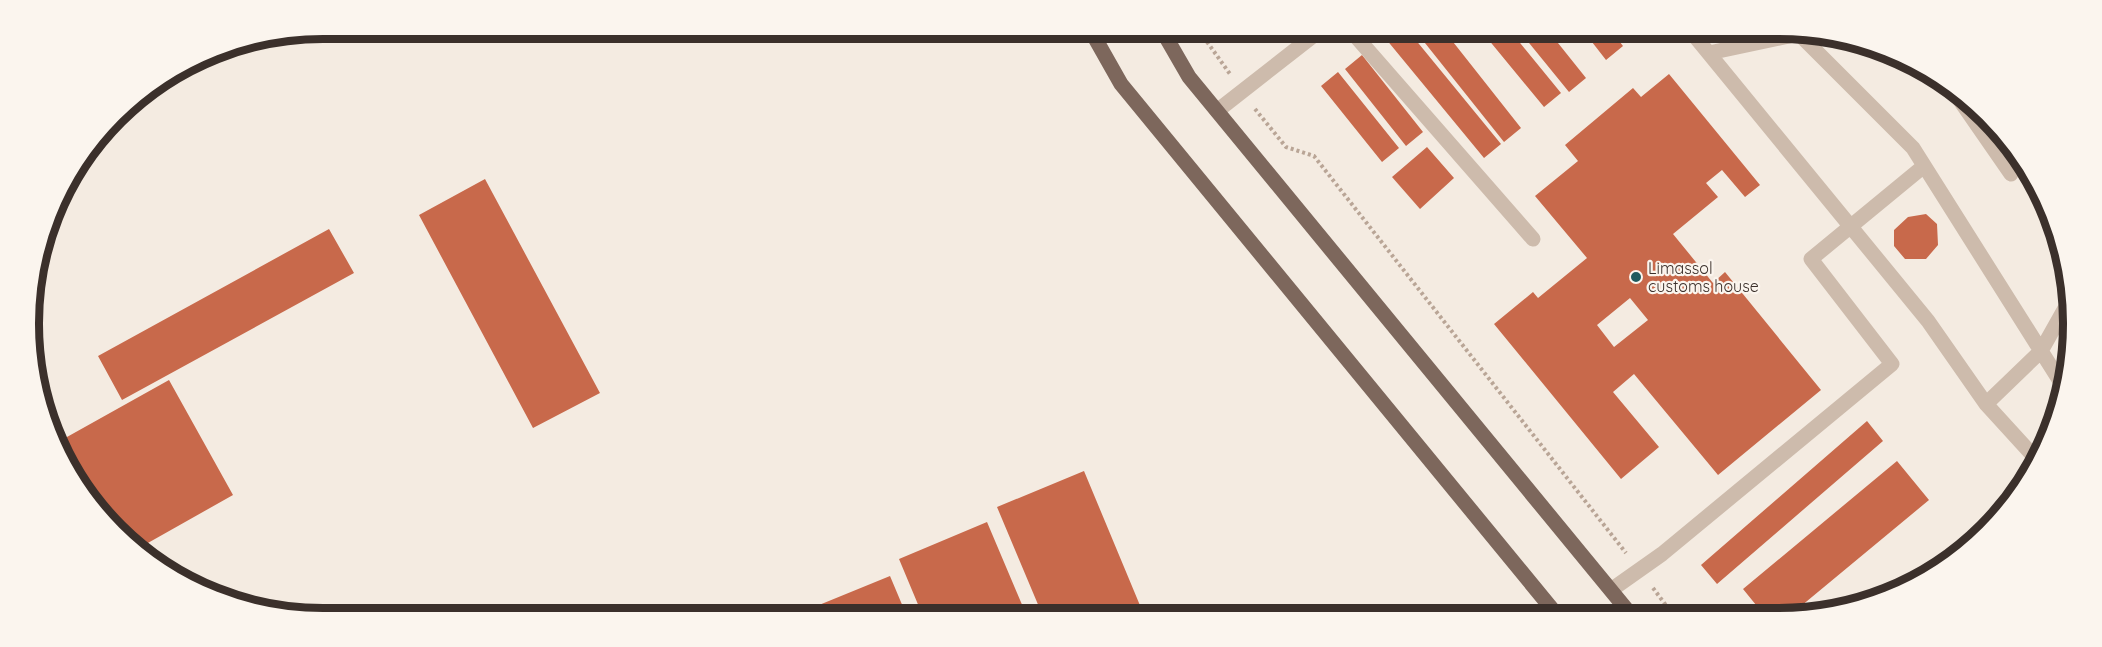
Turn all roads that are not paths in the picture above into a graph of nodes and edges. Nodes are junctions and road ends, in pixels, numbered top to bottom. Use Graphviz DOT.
graph roads {
  1 [pos="1096,39"];
  2 [pos="1167,39"];
  3 [pos="1310,39"];
  4 [pos="1358,39"];
  5 [pos="1697,39"];
  6 [pos="1775,39"];
  7 [pos="1805,40"];
  8 [pos="1709,53"];
  9 [pos="1217,111"];
  10 [pos="1968,111"];
  11 [pos="1924,166"];
  12 [pos="2011,174"];
  13 [pos="1851,226"];
  14 [pos="1533,239"];
  15 [pos="2062,313"];
  16 [pos="2041,351"];
  17 [pos="2058,378"];
  18 [pos="1986,404"];
  19 [pos="2031,454"];
  20 [pos="1611,590"];
  21 [pos="1551,608"];
  22 [pos="1626,608"];
  1 -- 21 [label="main road"];
  2 -- 9 [label="main road"];
  3 -- 9 [label="lane"];
  4 -- 14 [label="lane"];
  5 -- 8 [label="lane"];
  6 -- 8 [label="lane"];
  7 -- 11 [label="lane"];
  8 -- 13 [label="lane"];
  9 -- 20 [label="main road"];
  10 -- 12 [label="lane"];
  11 -- 13 [label="lane"];
  11 -- 16 [label="lane"];
  13 -- 18 [label="lane"];
  13 -- 20 [label="lane"];
  15 -- 16 [label="lane"];
  16 -- 17 [label="lane"];
  16 -- 18 [label="lane"];
  18 -- 19 [label="lane"];
  20 -- 22 [label="main road"];
}
